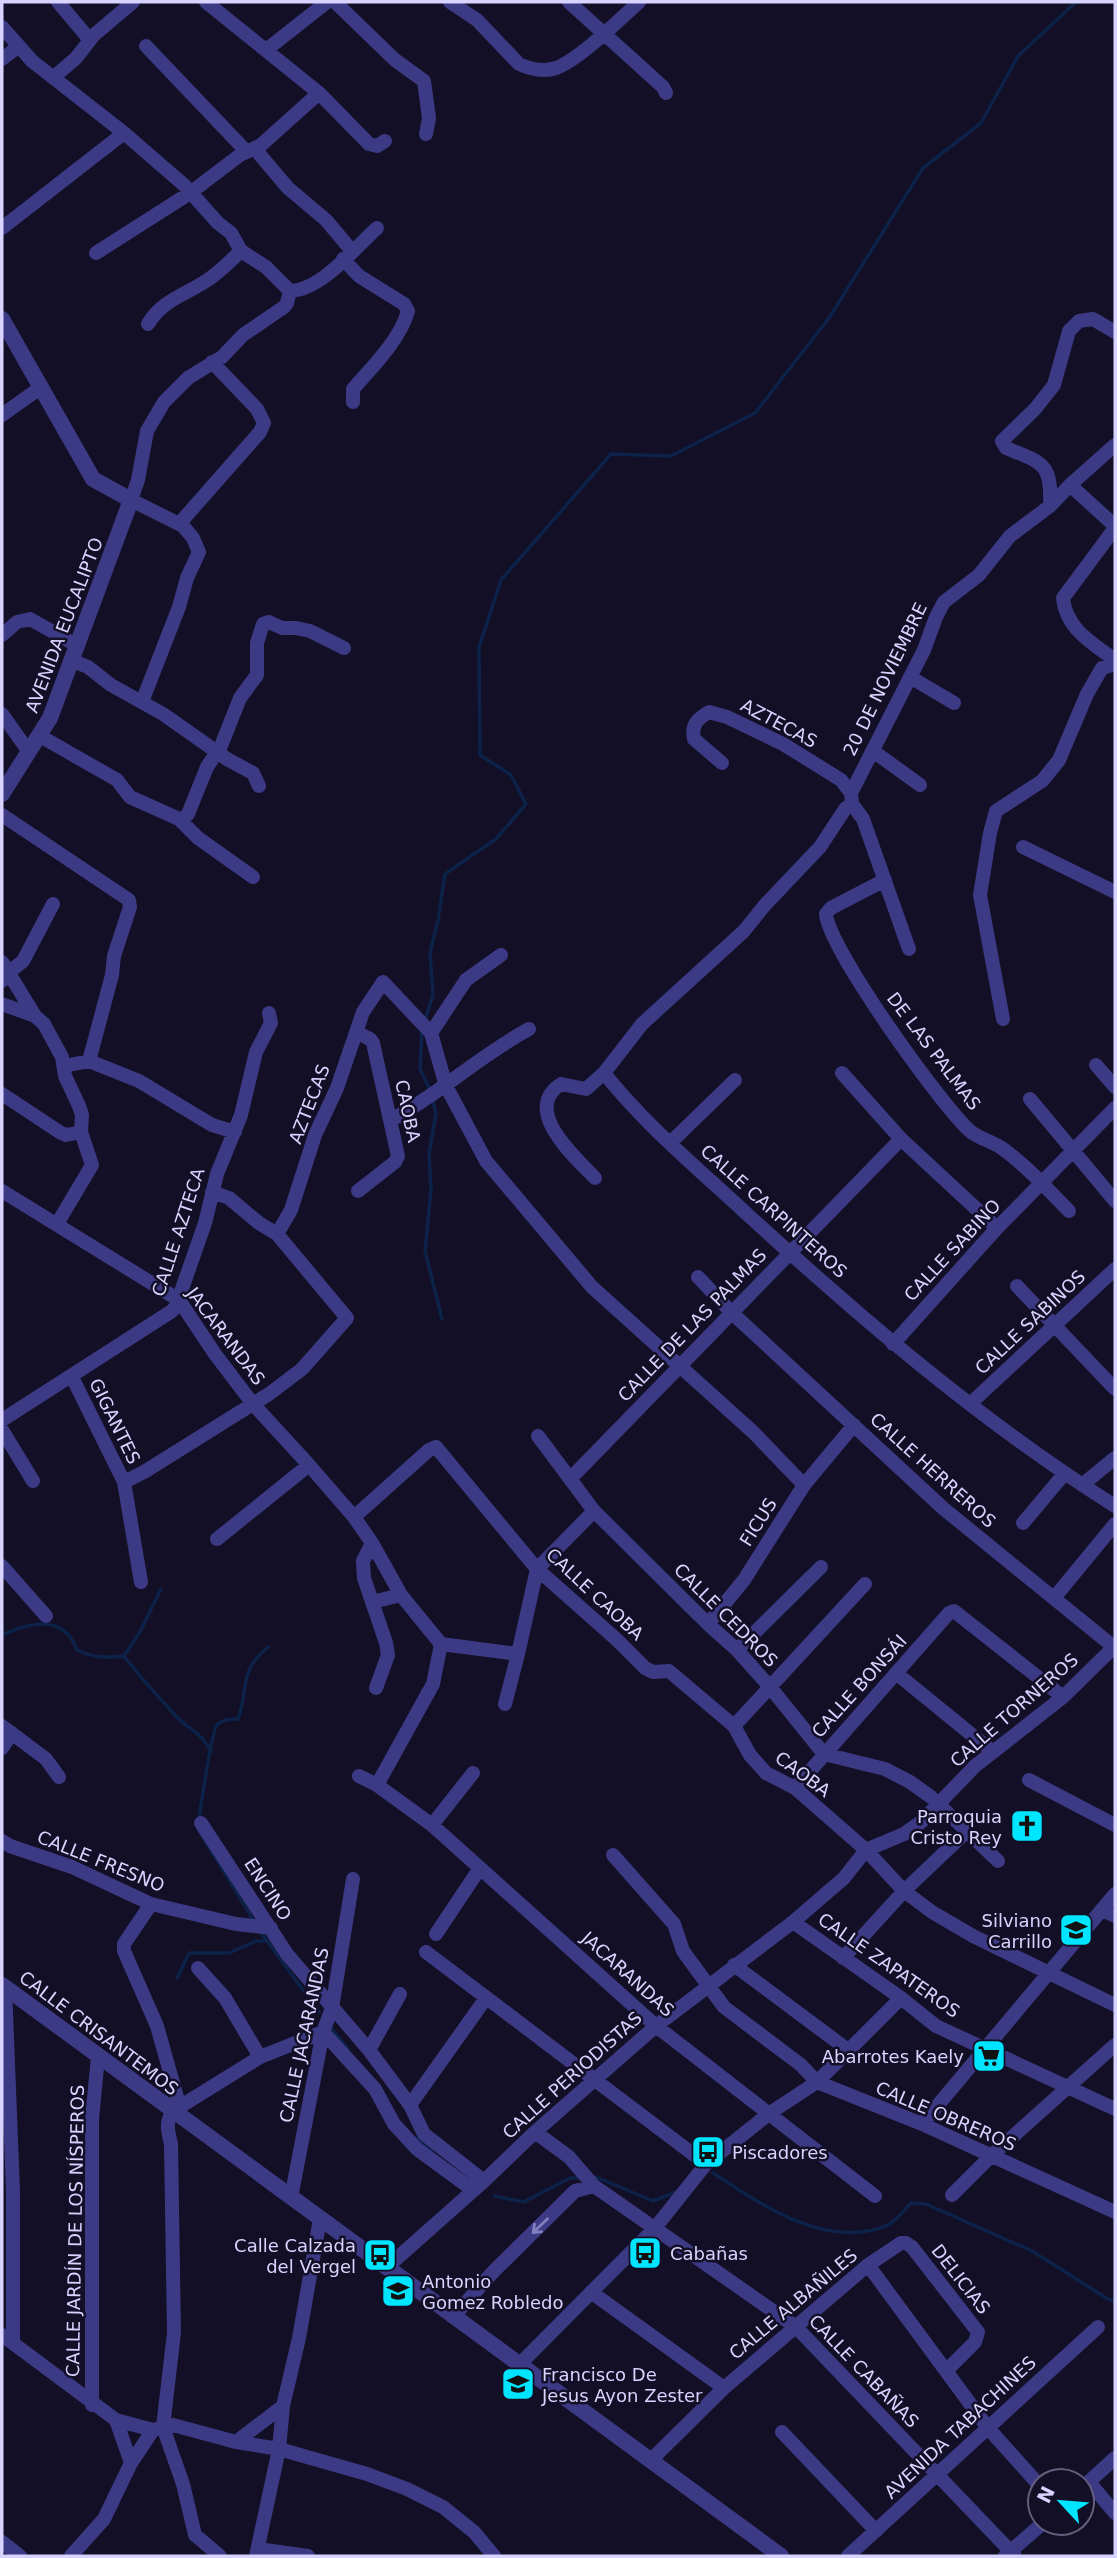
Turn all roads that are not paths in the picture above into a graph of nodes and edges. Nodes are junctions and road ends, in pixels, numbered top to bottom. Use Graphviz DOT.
graph roads {
  1 [pos="58,2"];
  2 [pos="133,2"];
  3 [pos="206,2"];
  4 [pos="327,2"];
  5 [pos="335,2"];
  6 [pos="450,2"];
  7 [pos="569,2"];
  8 [pos="639,2"];
  9 [pos="2,27"];
  10 [pos="606,33"];
  11 [pos="90,40"];
  12 [pos="146,46"];
  13 [pos="18,47"];
  14 [pos="266,50"];
  15 [pos="2,60"];
  16 [pos="54,77"];
  17 [pos="319,93"];
  18 [pos="666,93"];
  19 [pos="124,133"];
  20 [pos="426,134"];
  21 [pos="385,141"];
  22 [pos="251,150"];
  23 [pos="190,193"];
  24 [pos="2,228"];
  25 [pos="377,228"];
  26 [pos="241,251"];
  27 [pos="96,253"];
  28 [pos="347,255"];
  29 [pos="290,291"];
  30 [pos="2,319"];
  31 [pos="148,324"];
  32 [pos="1115,332"];
  33 [pos="212,362"];
  34 [pos="40,388"];
  35 [pos="354,402"];
  36 [pos="2,415"];
  37 [pos="1115,445"];
  38 [pos="1070,485"];
  39 [pos="131,500"];
  40 [pos="1050,506"];
  41 [pos="179,524"];
  42 [pos="1115,527"];
  43 [pos="2,635"];
  44 [pos="344,648"];
  45 [pos="75,654"];
  46 [pos="1115,662"];
  47 [pos="910,677"];
  48 [pos="142,702"];
  49 [pos="954,703"];
  50 [pos="2,714"];
  51 [pos="40,736"];
  52 [pos="873,751"];
  53 [pos="29,752"];
  54 [pos="218,752"];
  55 [pos="722,764"];
  56 [pos="920,785"];
  57 [pos="259,786"];
  58 [pos="2,794"];
  59 [pos="852,798"];
  60 [pos="2,815"];
  61 [pos="181,821"];
  62 [pos="1023,847"];
  63 [pos="253,877"];
  64 [pos="885,880"];
  65 [pos="1115,892"];
  66 [pos="53,904"];
  67 [pos="909,948"];
  68 [pos="501,955"];
  69 [pos="4,972"];
  70 [pos="2,1004"];
  71 [pos="269,1013"];
  72 [pos="35,1016"];
  73 [pos="1003,1018"];
  74 [pos="529,1029"];
  75 [pos="356,1032"];
  76 [pos="431,1033"];
  77 [pos="89,1061"];
  78 [pos="1096,1065"];
  79 [pos="64,1066"];
  80 [pos="604,1073"];
  81 [pos="842,1073"];
  82 [pos="735,1080"];
  83 [pos="446,1086"];
  84 [pos="1115,1087"];
  85 [pos="2,1094"];
  86 [pos="1030,1099"];
  87 [pos="1115,1108"];
  88 [pos="391,1120"];
  89 [pos="81,1132"];
  90 [pos="235,1132"];
  91 [pos="901,1139"];
  92 [pos="670,1143"];
  93 [pos="1072,1152"];
  94 [pos="596,1178"];
  95 [pos="1041,1184"];
  96 [pos="2,1191"];
  97 [pos="358,1191"];
  98 [pos="212,1192"];
  99 [pos="1115,1201"];
  100 [pos="1069,1211"];
  101 [pos="57,1224"];
  102 [pos="997,1228"];
  103 [pos="277,1234"];
  104 [pos="789,1252"];
  105 [pos="1112,1265"];
  106 [pos="698,1277"];
  107 [pos="1017,1286"];
  108 [pos="178,1300"];
  109 [pos="732,1313"];
  110 [pos="1054,1325"];
  111 [pos="893,1344"];
  112 [pos="680,1367"];
  113 [pos="72,1377"];
  114 [pos="1115,1390"];
  115 [pos="971,1403"];
  116 [pos="253,1404"];
  117 [pos="2,1420"];
  118 [pos="854,1425"];
  119 [pos="2,1430"];
  120 [pos="538,1436"];
  121 [pos="1115,1458"];
  122 [pos="309,1465"];
  123 [pos="1065,1473"];
  124 [pos="570,1479"];
  125 [pos="33,1481"];
  126 [pos="124,1482"];
  127 [pos="804,1485"];
  128 [pos="1083,1485"];
  129 [pos="1115,1506"];
  130 [pos="593,1511"];
  131 [pos="354,1517"];
  132 [pos="1023,1523"];
  133 [pos="1115,1524"];
  134 [pos="217,1539"];
  135 [pos="372,1543"];
  136 [pos="2,1566"];
  137 [pos="821,1567"];
  138 [pos="537,1569"];
  139 [pos="141,1582"];
  140 [pos="865,1584"];
  141 [pos="401,1595"];
  142 [pos="1054,1598"];
  143 [pos="372,1602"];
  144 [pos="46,1616"];
  145 [pos="708,1625"];
  146 [pos="441,1644"];
  147 [pos="1115,1647"];
  148 [pos="737,1650"];
  149 [pos="518,1654"];
  150 [pos="896,1673"];
  151 [pos="686,1684"];
  152 [pos="770,1687"];
  153 [pos="376,1688"];
  154 [pos="1063,1697"];
  155 [pos="505,1704"];
  156 [pos="734,1726"];
  157 [pos="7,1729"];
  158 [pos="2,1748"];
  159 [pos="993,1752"];
  160 [pos="824,1754"];
  161 [pos="473,1773"];
  162 [pos="359,1776"];
  163 [pos="60,1777"];
  164 [pos="1029,1780"];
  165 [pos="377,1785"];
  166 [pos="795,1788"];
  167 [pos="937,1804"];
  168 [pos="201,1823"];
  169 [pos="432,1825"];
  170 [pos="1115,1825"];
  171 [pos="966,1832"];
  172 [pos="2,1841"];
  173 [pos="866,1850"];
  174 [pos="614,1855"];
  175 [pos="998,1861"];
  176 [pos="480,1868"];
  177 [pos="352,1879"];
  178 [pos="904,1891"];
  179 [pos="1115,1894"];
  180 [pos="151,1904"];
  181 [pos="1109,1913"];
  182 [pos="793,1922"];
  183 [pos="271,1928"];
  184 [pos="436,1934"];
  185 [pos="426,1952"];
  186 [pos="843,1958"];
  187 [pos="734,1965"];
  188 [pos="198,1968"];
  189 [pos="1049,1973"];
  190 [pos="3,1986"];
  191 [pos="707,1986"];
  192 [pos="400,1994"];
  193 [pos="486,1997"];
  194 [pos="901,1998"];
  195 [pos="1115,2005"];
  196 [pos="332,2008"];
  197 [pos="656,2026"];
  198 [pos="323,2032"];
  199 [pos="1115,2045"];
  200 [pos="986,2049"];
  201 [pos="369,2050"];
  202 [pos="848,2050"];
  203 [pos="99,2057"];
  204 [pos="260,2057"];
  205 [pos="595,2080"];
  206 [pos="817,2082"];
  207 [pos="1068,2087"];
  208 [pos="410,2105"];
  209 [pos="1115,2109"];
  210 [pos="176,2110"];
  211 [pos="771,2113"];
  212 [pos="922,2124"];
  213 [pos="535,2132"];
  214 [pos="991,2156"];
  215 [pos="706,2165"];
  216 [pos="478,2185"];
  217 [pos="594,2186"];
  218 [pos="952,2195"];
  219 [pos="875,2196"];
  220 [pos="290,2198"];
  221 [pos="1115,2212"];
  222 [pos="320,2219"];
  223 [pos="655,2228"];
  224 [pos="906,2243"];
  225 [pos="868,2265"];
  226 [pos="386,2267"];
  227 [pos="591,2292"];
  228 [pos="453,2317"];
  229 [pos="796,2327"];
  230 [pos="1098,2327"];
  231 [pos="7,2339"];
  232 [pos="519,2365"];
  233 [pos="946,2371"];
  234 [pos="724,2388"];
  235 [pos="92,2405"];
  236 [pos="283,2406"];
  237 [pos="116,2420"];
  238 [pos="988,2428"];
  239 [pos="158,2429"];
  240 [pos="782,2432"];
  241 [pos="236,2442"];
  242 [pos="279,2449"];
  243 [pos="1115,2458"];
  244 [pos="650,2461"];
  245 [pos="131,2463"];
  246 [pos="1026,2470"];
  247 [pos="937,2475"];
  248 [pos="1096,2475"];
  249 [pos="1096,2495"];
  250 [pos="1115,2513"];
  251 [pos="876,2531"];
  252 [pos="1029,2537"];
  253 [pos="2,2542"];
  254 [pos="257,2553"];
  255 [pos="1010,2555"];
  256 [pos="20,2556"];
  257 [pos="71,2556"];
  258 [pos="220,2556"];
  259 [pos="308,2556"];
  260 [pos="494,2556"];
  261 [pos="781,2556"];
  262 [pos="848,2556"];
  1 -- 11 [label="street"];
  2 -- 11 [label="street"];
  3 -- 14 [label="street"];
  4 -- 14 [label="street"];
  5 -- 20 [label="street"];
  6 -- 10 [label="street"];
  7 -- 10 [label="street"];
  8 -- 10 [label="street"];
  9 -- 13 [label="street"];
  10 -- 18 [label="street"];
  11 -- 16 [label="street"];
  12 -- 22 [label="street"];
  13 -- 15 [label="street"];
  13 -- 16 [label="street"];
  14 -- 17 [label="street"];
  16 -- 19 [label="street"];
  17 -- 21 [label="street"];
  17 -- 22 [label="street"];
  19 -- 23 [label="street"];
  19 -- 24 [label="street"];
  22 -- 23 [label="street"];
  22 -- 28 [label="street"];
  23 -- 26 [label="street"];
  23 -- 27 [label="street"];
  25 -- 28 [label="street"];
  26 -- 29 [label="street"];
  26 -- 31 [label="street"];
  28 -- 29 [label="street"];
  28 -- 35 [label="street"];
  29 -- 33 [label="street"];
  30 -- 34 [label="street"];
  32 -- 40 [label="street"];
  33 -- 39 [label="street"];
  33 -- 41 [label="street"];
  34 -- 36 [label="street"];
  34 -- 39 [label="street"];
  37 -- 38 [label="street, 20 DE NOVIEMBRE"];
  38 -- 40 [label="street, 20 DE NOVIEMBRE"];
  38 -- 42 [label="street"];
  39 -- 41 [label="street"];
  39 -- 45 [label="street, AVENIDA EUCALIPTO"];
  40 -- 47 [label="street, 20 DE NOVIEMBRE"];
  41 -- 48 [label="street"];
  42 -- 46 [label="street"];
  43 -- 45 [label="street"];
  44 -- 54 [label="street"];
  45 -- 48 [label="street"];
  45 -- 51 [label="street, AVENIDA EUCALIPTO"];
  46 -- 73 [label="street"];
  47 -- 49 [label="street"];
  47 -- 52 [label="street, 20 DE NOVIEMBRE"];
  48 -- 54 [label="street"];
  50 -- 53 [label="street"];
  51 -- 53 [label="street, AVENIDA EUCALIPTO"];
  51 -- 61 [label="street"];
  52 -- 56 [label="street"];
  52 -- 59 [label="street, 20 DE NOVIEMBRE"];
  53 -- 58 [label="street, AVENIDA EUCALIPTO"];
  54 -- 57 [label="street"];
  54 -- 61 [label="street"];
  55 -- 59 [label="street, AZTECAS"];
  59 -- 64 [label="street, AZTECAS"];
  59 -- 80 [label="street, 20 DE NOVIEMBRE"];
  60 -- 77 [label="street"];
  61 -- 63 [label="street"];
  62 -- 65 [label="street"];
  64 -- 67 [label="street, AZTECAS"];
  64 -- 95 [label="street, DE LAS PALMAS"];
  66 -- 69 [label="street"];
  68 -- 76 [label="street"];
  69 -- 72 [label="street"];
  70 -- 72 [label="street"];
  71 -- 90 [label="street, CALLE AZTECA"];
  72 -- 79 [label="street"];
  74 -- 83 [label="street"];
  75 -- 76 [label="street, AZTECAS"];
  75 -- 88 [label="street, CAOBA"];
  75 -- 103 [label="street, AZTECAS"];
  76 -- 83 [label="street"];
  77 -- 79 [label="street"];
  77 -- 90 [label="street"];
  78 -- 84 [label="street"];
  79 -- 89 [label="street"];
  80 -- 92 [label="street, CALLE CARPINTEROS"];
  80 -- 94 [label="street"];
  81 -- 91 [label="street"];
  82 -- 92 [label="street"];
  83 -- 88 [label="street"];
  83 -- 112 [label="street"];
  85 -- 89 [label="street"];
  86 -- 93 [label="street"];
  87 -- 93 [label="street, CALLE SABINO"];
  88 -- 97 [label="street, CAOBA"];
  89 -- 101 [label="street"];
  90 -- 98 [label="street, CALLE AZTECA"];
  91 -- 102 [label="street"];
  91 -- 104 [label="street, CALLE DE LAS PALMAS"];
  92 -- 104 [label="street, CALLE CARPINTEROS"];
  93 -- 95 [label="street, CALLE SABINO"];
  93 -- 99 [label="street"];
  95 -- 100 [label="street, DE LAS PALMAS"];
  95 -- 102 [label="street, CALLE SABINO"];
  96 -- 101 [label="street, JACARANDAS"];
  98 -- 103 [label="street"];
  98 -- 108 [label="street, CALLE AZTECA"];
  101 -- 108 [label="street, JACARANDAS"];
  102 -- 111 [label="street, CALLE SABINO"];
  103 -- 116 [label="street"];
  104 -- 109 [label="street, CALLE DE LAS PALMAS"];
  104 -- 111 [label="street, CALLE CARPINTEROS"];
  105 -- 110 [label="street, CALLE SABINOS"];
  106 -- 109 [label="street, CALLE HERREROS"];
  107 -- 110 [label="street"];
  108 -- 113 [label="street, CALLE AZTECA"];
  108 -- 116 [label="street, JACARANDAS"];
  109 -- 112 [label="street, CALLE DE LAS PALMAS"];
  109 -- 118 [label="street, CALLE HERREROS"];
  110 -- 114 [label="street"];
  110 -- 115 [label="street, CALLE SABINOS"];
  111 -- 115 [label="street, CALLE CARPINTEROS"];
  112 -- 124 [label="street, CALLE DE LAS PALMAS"];
  112 -- 127 [label="street"];
  113 -- 117 [label="street, CALLE AZTECA"];
  113 -- 126 [label="street, GIGANTES"];
  115 -- 123 [label="street, CALLE CARPINTEROS"];
  116 -- 122 [label="street, JACARANDAS"];
  116 -- 126 [label="street"];
  118 -- 127 [label="street, FICUS"];
  118 -- 142 [label="street, CALLE HERREROS"];
  119 -- 125 [label="street"];
  120 -- 124 [label="street, CALLE CEDROS"];
  121 -- 128 [label="street"];
  122 -- 131 [label="street, JACARANDAS"];
  122 -- 134 [label="street"];
  123 -- 128 [label="street, CALLE CARPINTEROS"];
  123 -- 132 [label="street"];
  124 -- 130 [label="street, CALLE CEDROS"];
  126 -- 139 [label="street, GIGANTES"];
  127 -- 145 [label="street, FICUS"];
  128 -- 129 [label="street, CALLE CARPINTEROS"];
  130 -- 138 [label="street"];
  130 -- 145 [label="street, CALLE CEDROS"];
  131 -- 135 [label="street"];
  131 -- 138 [label="street, CALLE CAOBA"];
  133 -- 142 [label="street"];
  135 -- 141 [label="street"];
  135 -- 143 [label="street"];
  136 -- 144 [label="street"];
  137 -- 148 [label="street"];
  138 -- 149 [label="street"];
  138 -- 151 [label="street, CALLE CAOBA"];
  140 -- 152 [label="street"];
  141 -- 143 [label="street"];
  141 -- 146 [label="street"];
  142 -- 147 [label="street, CALLE HERREROS"];
  143 -- 153 [label="street"];
  145 -- 148 [label="street, CALLE CEDROS"];
  146 -- 149 [label="street"];
  146 -- 165 [label="street"];
  147 -- 154 [label="street, CALLE TORNEROS"];
  148 -- 152 [label="street, CALLE CEDROS"];
  149 -- 155 [label="street"];
  150 -- 154 [label="street, CALLE BONSÁI"];
  150 -- 159 [label="street"];
  150 -- 160 [label="street, CALLE BONSÁI"];
  151 -- 156 [label="street, CAOBA"];
  152 -- 156 [label="street"];
  152 -- 160 [label="street, CALLE CEDROS"];
  154 -- 159 [label="street, CALLE TORNEROS"];
  156 -- 166 [label="street, CAOBA"];
  157 -- 158 [label="street"];
  157 -- 163 [label="street"];
  159 -- 167 [label="street, CALLE TORNEROS"];
  160 -- 166 [label="street, CALLE BONSÁI"];
  160 -- 167 [label="street"];
  161 -- 169 [label="street"];
  162 -- 165 [label="street, JACARANDAS"];
  164 -- 170 [label="street"];
  165 -- 169 [label="street, JACARANDAS"];
  166 -- 173 [label="street, CAOBA"];
  167 -- 171 [label="street"];
  167 -- 173 [label="street, CALLE TORNEROS"];
  168 -- 183 [label="street, ENCINO"];
  169 -- 176 [label="street, JACARANDAS"];
  171 -- 175 [label="street"];
  171 -- 178 [label="street"];
  172 -- 180 [label="street, CALLE FRESNO"];
  173 -- 178 [label="street, CAOBA"];
  173 -- 182 [label="street, CALLE PERIODISTAS"];
  174 -- 191 [label="street, CALLE OBREROS"];
  176 -- 184 [label="street"];
  176 -- 197 [label="street, JACARANDAS"];
  177 -- 196 [label="street, CALLE JACARANDAS"];
  178 -- 186 [label="street"];
  178 -- 189 [label="street, CAOBA"];
  179 -- 181 [label="street"];
  180 -- 183 [label="street, CALLE FRESNO"];
  180 -- 210 [label="street"];
  181 -- 189 [label="street"];
  182 -- 186 [label="street, CALLE ZAPATEROS"];
  182 -- 187 [label="street, CALLE PERIODISTAS"];
  183 -- 196 [label="street, ENCINO"];
  185 -- 193 [label="street"];
  186 -- 194 [label="street, CALLE ZAPATEROS"];
  187 -- 191 [label="street, CALLE PERIODISTAS"];
  187 -- 202 [label="street"];
  188 -- 204 [label="street"];
  189 -- 195 [label="street, CAOBA"];
  189 -- 200 [label="street"];
  190 -- 203 [label="street, CALLE CRISANTEMOS"];
  190 -- 231 [label="street"];
  191 -- 197 [label="street, CALLE PERIODISTAS"];
  191 -- 206 [label="street, CALLE OBREROS"];
  192 -- 201 [label="street"];
  193 -- 205 [label="street"];
  193 -- 208 [label="street"];
  194 -- 200 [label="street, CALLE ZAPATEROS"];
  194 -- 202 [label="street"];
  196 -- 198 [label="street, CALLE JACARANDAS"];
  196 -- 201 [label="street, ENCINO"];
  197 -- 205 [label="street, CALLE PERIODISTAS"];
  197 -- 211 [label="street, JACARANDAS"];
  198 -- 204 [label="street"];
  198 -- 216 [label="street"];
  198 -- 220 [label="street, CALLE JACARANDAS"];
  199 -- 207 [label="street"];
  200 -- 207 [label="street, CALLE ZAPATEROS"];
  200 -- 212 [label="street"];
  201 -- 208 [label="street, ENCINO"];
  202 -- 206 [label="street"];
  203 -- 210 [label="street, CALLE CRISANTEMOS"];
  203 -- 235 [label="street, CALLE JARDÍN DE LOS NÍSPEROS"];
  204 -- 210 [label="street"];
  205 -- 213 [label="street, CALLE PERIODISTAS"];
  205 -- 215 [label="street"];
  206 -- 211 [label="street"];
  206 -- 212 [label="street, CALLE OBREROS"];
  207 -- 209 [label="street, CALLE ZAPATEROS"];
  207 -- 214 [label="street"];
  208 -- 216 [label="street, ENCINO"];
  210 -- 220 [label="street, CALLE CRISANTEMOS"];
  210 -- 239 [label="street"];
  211 -- 215 [label="street"];
  211 -- 219 [label="street, JACARANDAS"];
  212 -- 214 [label="street, CALLE OBREROS"];
  213 -- 216 [label="street, CALLE PERIODISTAS"];
  213 -- 217 [label="street, CALLE CABAÑAS"];
  214 -- 218 [label="street"];
  214 -- 221 [label="street, CALLE OBREROS"];
  215 -- 223 [label="street"];
  216 -- 226 [label="street, CALLE PERIODISTAS"];
  217 -- 223 [label="street, CALLE CABAÑAS"];
  217 -- 228 [label="street, one-way"];
  220 -- 222 [label="street, CALLE CRISANTEMOS"];
  222 -- 226 [label="street, CALLE CRISANTEMOS"];
  222 -- 236 [label="street"];
  223 -- 227 [label="street"];
  223 -- 229 [label="street, CALLE CABAÑAS"];
  224 -- 225 [label="street, CALLE ALBAÑILES"];
  224 -- 233 [label="street, DELICIAS"];
  225 -- 229 [label="street, CALLE ALBAÑILES"];
  225 -- 233 [label="street"];
  226 -- 228 [label="street, CALLE CRISANTEMOS"];
  227 -- 232 [label="street"];
  227 -- 234 [label="street"];
  228 -- 232 [label="street, CALLE CRISANTEMOS"];
  229 -- 234 [label="street, CALLE ALBAÑILES"];
  229 -- 247 [label="street, CALLE CABAÑAS"];
  230 -- 238 [label="street, AVENIDA TABACHINES"];
  231 -- 235 [label="street"];
  232 -- 244 [label="street, CALLE CRISANTEMOS"];
  233 -- 238 [label="street"];
  234 -- 244 [label="street, CALLE ALBAÑILES"];
  235 -- 237 [label="street"];
  236 -- 241 [label="street"];
  236 -- 242 [label="street"];
  237 -- 239 [label="street"];
  237 -- 245 [label="street"];
  238 -- 246 [label="street"];
  238 -- 247 [label="street, AVENIDA TABACHINES"];
  239 -- 241 [label="street"];
  239 -- 245 [label="street"];
  239 -- 258 [label="street"];
  240 -- 251 [label="street"];
  241 -- 242 [label="street"];
  242 -- 254 [label="street"];
  242 -- 260 [label="street"];
  243 -- 248 [label="street"];
  244 -- 261 [label="street, CALLE CRISANTEMOS"];
  245 -- 257 [label="street"];
  247 -- 251 [label="street, AVENIDA TABACHINES"];
  247 -- 255 [label="street, CALLE CABAÑAS"];
  249 -- 250 [label="street"];
  251 -- 262 [label="street, AVENIDA TABACHINES"];
  252 -- 255 [label="street"];
  253 -- 256 [label="street"];
  254 -- 259 [label="street"];
}
